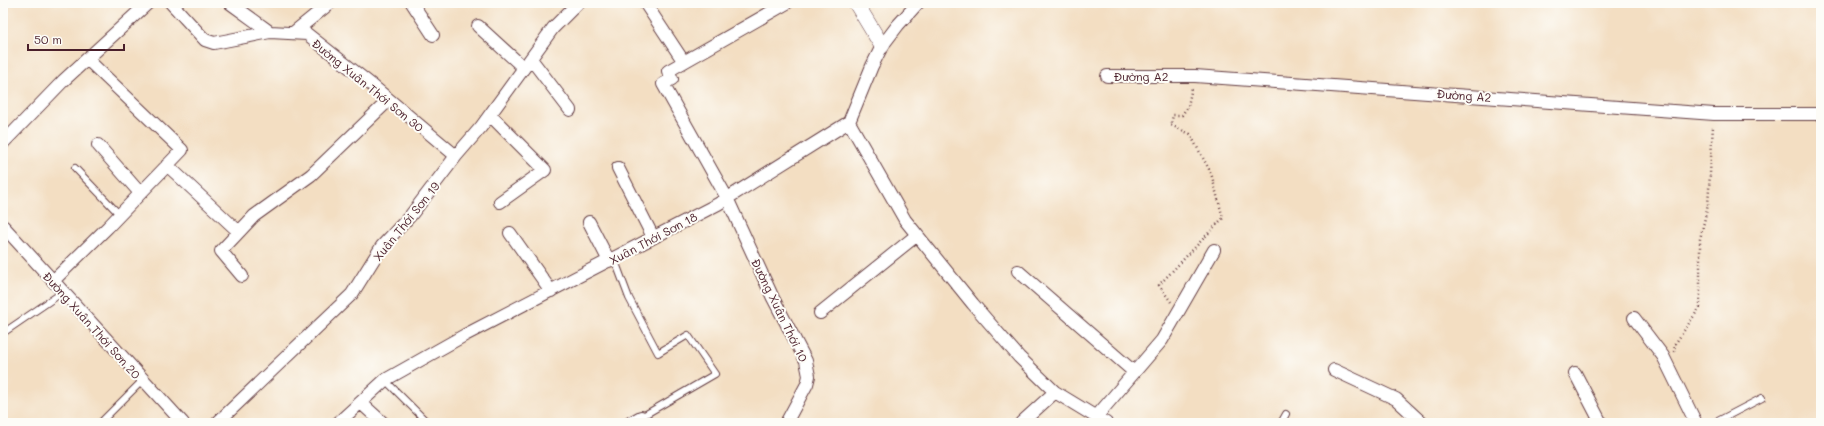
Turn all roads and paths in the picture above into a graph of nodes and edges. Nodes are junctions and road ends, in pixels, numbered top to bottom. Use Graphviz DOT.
graph roads {
  1 [pos="148,3"];
  2 [pos="171,3"];
  3 [pos="230,3"];
  4 [pos="330,3"];
  5 [pos="412,3"];
  6 [pos="578,3"];
  7 [pos="645,3"];
  8 [pos="787,3"];
  9 [pos="856,3"];
  10 [pos="918,3"];
  11 [pos="478,26"];
  12 [pos="270,32"];
  13 [pos="293,33"];
  14 [pos="433,35"];
  15 [pos="882,46"];
  16 [pos="87,59"];
  17 [pos="684,62"];
  18 [pos="528,63"];
  19 [pos="1107,76"];
  20 [pos="1195,76"];
  21 [pos="389,100"];
  22 [pos="570,110"];
  23 [pos="1714,114"];
  24 [pos="1821,114"];
  25 [pos="490,115"];
  26 [pos="849,122"];
  27 [pos="3,142"];
  28 [pos="98,145"];
  29 [pos="456,156"];
  30 [pos="167,165"];
  31 [pos="75,168"];
  32 [pos="618,168"];
  33 [pos="140,193"];
  34 [pos="727,198"];
  35 [pos="500,202"];
  36 [pos="120,215"];
  37 [pos="589,222"];
  38 [pos="3,226"];
  39 [pos="239,232"];
  40 [pos="510,233"];
  41 [pos="917,235"];
  42 [pos="653,238"];
  43 [pos="1214,250"];
  44 [pos="612,259"];
  45 [pos="1018,271"];
  46 [pos="242,276"];
  47 [pos="53,281"];
  48 [pos="551,291"];
  49 [pos="63,292"];
  50 [pos="1178,312"];
  51 [pos="820,313"];
  52 [pos="1634,318"];
  53 [pos="3,333"];
  54 [pos="1673,358"];
  55 [pos="1334,370"];
  56 [pos="1134,372"];
  57 [pos="1575,373"];
  58 [pos="143,380"];
  59 [pos="385,380"];
  60 [pos="1055,392"];
  61 [pos="1762,398"];
  62 [pos="361,403"];
  63 [pos="1286,414"];
  64 [pos="643,420"];
  65 [pos="1101,420"];
  66 [pos="1694,422"];
  67 [pos="100,423"];
  68 [pos="183,423"];
  69 [pos="217,423"];
  70 [pos="338,423"];
  71 [pos="383,423"];
  72 [pos="428,423"];
  73 [pos="630,423"];
  74 [pos="786,423"];
  75 [pos="1021,423"];
  76 [pos="1281,423"];
  77 [pos="1422,423"];
  78 [pos="1601,423"];
  79 [pos="1714,423"];
  1 -- 16 [label="street"];
  2 -- 12 [label="street, Đường Xuân Thới Sơn 30"];
  3 -- 12 [label="street"];
  4 -- 13 [label="street"];
  5 -- 14 [label="street"];
  6 -- 18 [label="street, Xuân Thới Sơn 19"];
  7 -- 17 [label="street"];
  8 -- 17 [label="street"];
  9 -- 15 [label="street"];
  10 -- 15 [label="street"];
  11 -- 18 [label="street"];
  12 -- 13 [label="street, Đường Xuân Thới Sơn 30"];
  13 -- 21 [label="street, Đường Xuân Thới Sơn 30"];
  15 -- 26 [label="street"];
  16 -- 27 [label="street"];
  16 -- 30 [label="street"];
  17 -- 34 [label="street, Đường Xuân Thới 10"];
  18 -- 22 [label="street"];
  18 -- 25 [label="street, Xuân Thới Sơn 19"];
  19 -- 20 [label="street, Đường A2"];
  20 -- 23 [label="street, Đường A2"];
  20 -- 50 [label="path"];
  21 -- 29 [label="street, Đường Xuân Thới Sơn 30"];
  21 -- 39 [label="street"];
  23 -- 24 [label="street, Đường A2"];
  23 -- 54 [label="path"];
  25 -- 29 [label="street, Xuân Thới Sơn 19"];
  25 -- 35 [label="street"];
  26 -- 34 [label="street, Xuân Thới Sơn 18"];
  26 -- 41 [label="street"];
  28 -- 33 [label="street"];
  29 -- 69 [label="street, Xuân Thới Sơn 19"];
  30 -- 33 [label="street"];
  30 -- 39 [label="street"];
  31 -- 36 [label="lane"];
  32 -- 42 [label="street"];
  33 -- 36 [label="street"];
  34 -- 42 [label="street, Xuân Thới Sơn 18"];
  34 -- 74 [label="street, Đường Xuân Thới 10"];
  36 -- 47 [label="street"];
  37 -- 44 [label="street"];
  38 -- 47 [label="street, Đường Xuân Thới Sơn 20"];
  39 -- 46 [label="street"];
  40 -- 48 [label="street"];
  41 -- 51 [label="street"];
  41 -- 60 [label="street"];
  42 -- 44 [label="street, Xuân Thới Sơn 18"];
  43 -- 50 [label="street"];
  44 -- 48 [label="street, Xuân Thới Sơn 18"];
  44 -- 64 [label="lane"];
  45 -- 56 [label="street"];
  47 -- 49 [label="street, Đường Xuân Thới Sơn 20"];
  48 -- 59 [label="street, Xuân Thới Sơn 18"];
  49 -- 53 [label="lane"];
  49 -- 58 [label="street, Đường Xuân Thới Sơn 20"];
  50 -- 56 [label="street"];
  52 -- 66 [label="street"];
  55 -- 77 [label="street"];
  56 -- 65 [label="street"];
  57 -- 78 [label="street"];
  58 -- 67 [label="lane"];
  58 -- 68 [label="street, Đường Xuân Thới Sơn 20"];
  59 -- 62 [label="street, Xuân Thới Sơn 18"];
  59 -- 72 [label="lane"];
  60 -- 65 [label="street"];
  60 -- 75 [label="street"];
  61 -- 79 [label="lane"];
  62 -- 70 [label="street, Xuân Thới Sơn 18"];
  62 -- 71 [label="street"];
  63 -- 76 [label="lane"];
  64 -- 73 [label="street"];
}
